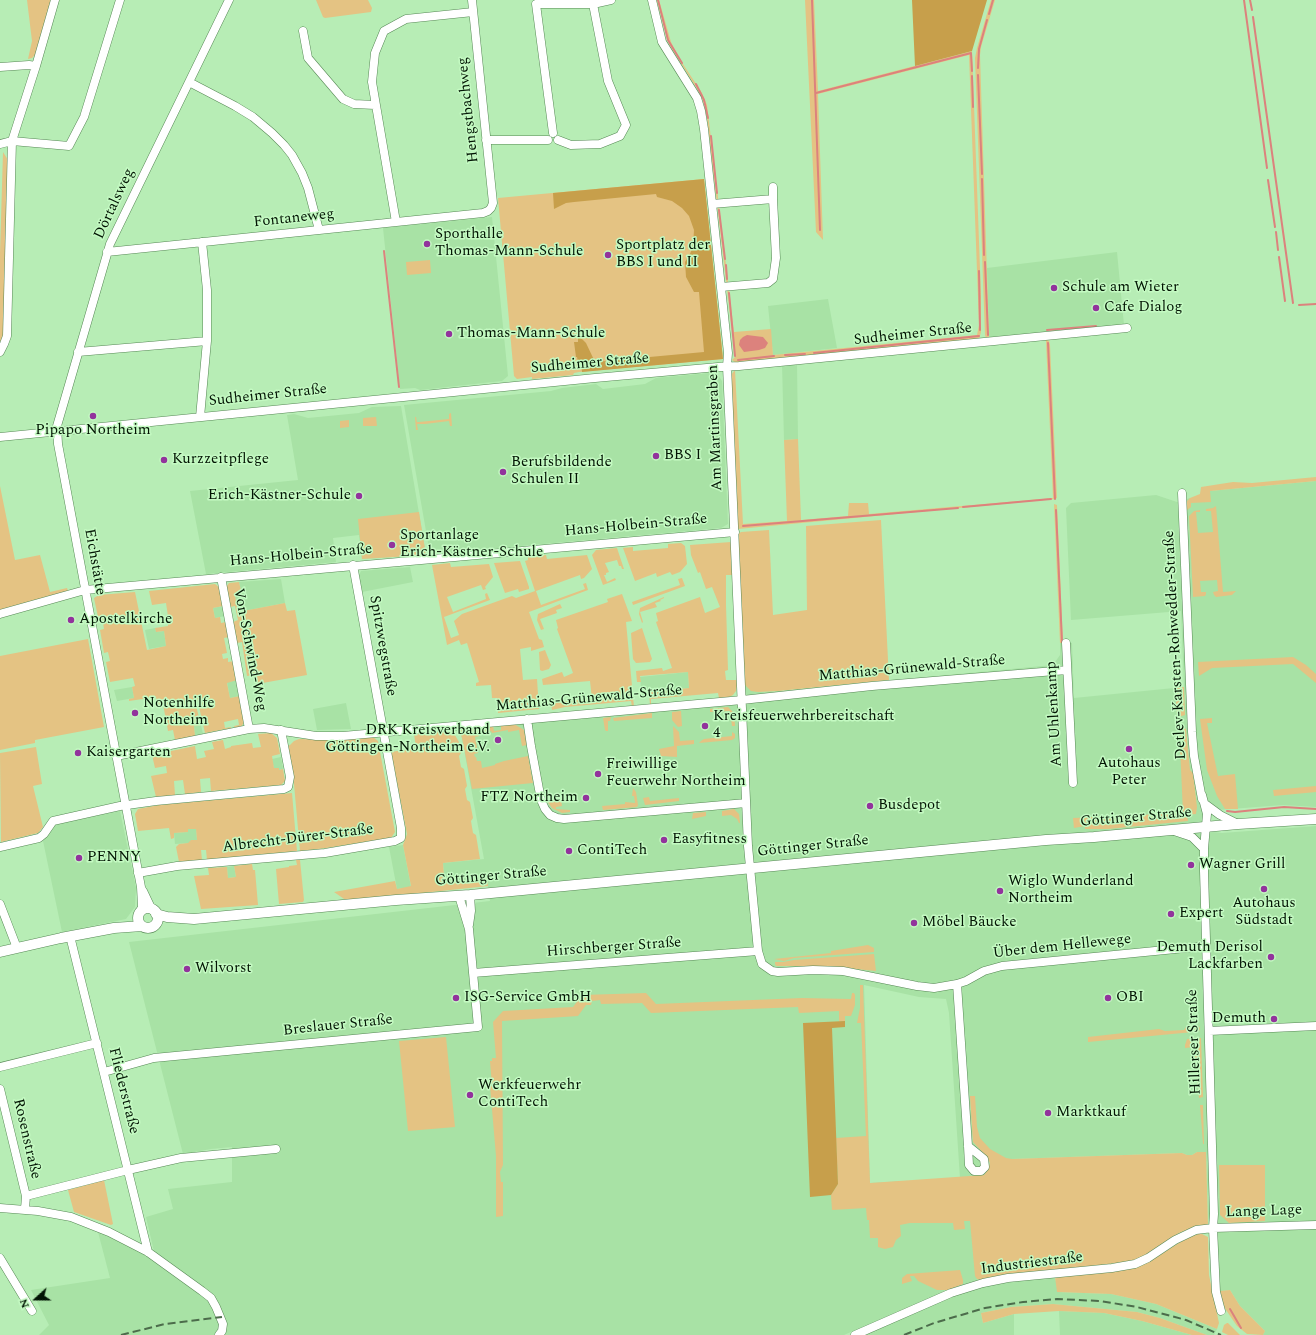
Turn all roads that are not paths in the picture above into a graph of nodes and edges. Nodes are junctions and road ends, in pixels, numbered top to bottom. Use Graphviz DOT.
graph roads {
  1 [pos="55,0"];
  2 [pos="120,0"];
  3 [pos="229,0"];
  4 [pos="472,0"];
  5 [pos="611,0"];
  6 [pos="652,0"];
  7 [pos="593,4"];
  8 [pos="473,12"];
  9 [pos="303,31"];
  10 [pos="36,66"];
  11 [pos="0,67"];
  12 [pos="189,82"];
  13 [pos="375,104"];
  14 [pos="553,133"];
  15 [pos="486,140"];
  16 [pos="548,140"];
  17 [pos="558,140"];
  18 [pos="12,141"];
  19 [pos="0,144"];
  20 [pos="773,187"];
  21 [pos="773,199"];
  22 [pos="712,204"];
  23 [pos="483,213"];
  24 [pos="396,222"];
  25 [pos="319,230"];
  26 [pos="202,242"];
  27 [pos="107,252"];
  28 [pos="721,287"];
  29 [pos="1126,328"];
  30 [pos="208,341"];
  31 [pos="0,352"];
  32 [pos="78,352"];
  33 [pos="727,366"];
  34 [pos="200,417"];
  35 [pos="57,431"];
  36 [pos="0,437"];
  37 [pos="1182,493"];
  38 [pos="734,532"];
  39 [pos="353,566"];
  40 [pos="221,577"];
  41 [pos="85,590"];
  42 [pos="0,614"];
  43 [pos="1066,643"];
  44 [pos="1067,670"];
  45 [pos="742,700"];
  46 [pos="527,719"];
  47 [pos="249,729"];
  48 [pos="281,730"];
  49 [pos="383,732"];
  50 [pos="116,756"];
  51 [pos="1072,783"];
  52 [pos="1202,795"];
  53 [pos="746,804"];
  54 [pos="1205,804"];
  55 [pos="126,806"];
  56 [pos="1316,819"];
  57 [pos="1238,824"];
  58 [pos="1204,827"];
  59 [pos="1173,830"];
  60 [pos="0,847"];
  61 [pos="1203,851"];
  62 [pos="750,868"];
  63 [pos="138,873"];
  64 [pos="141,887"];
  65 [pos="470,895"];
  66 [pos="459,896"];
  67 [pos="0,904"];
  68 [pos="154,912"];
  69 [pos="140,918"];
  70 [pos="194,919"];
  71 [pos="153,926"];
  72 [pos="469,929"];
  73 [pos="70,936"];
  74 [pos="1206,946"];
  75 [pos="17,948"];
  76 [pos="758,951"];
  77 [pos="0,952"];
  78 [pos="473,973"];
  79 [pos="957,984"];
  80 [pos="1316,1026"];
  81 [pos="1209,1031"];
  82 [pos="97,1043"];
  83 [pos="0,1067"];
  84 [pos="104,1072"];
  85 [pos="0,1089"];
  86 [pos="968,1146"];
  87 [pos="276,1149"];
  88 [pos="128,1170"];
  89 [pos="26,1196"];
  90 [pos="0,1208"];
  91 [pos="25,1210"];
  92 [pos="1316,1224"];
  93 [pos="1213,1228"];
  94 [pos="148,1252"];
  95 [pos="0,1258"];
  96 [pos="32,1311"];
  97 [pos="1221,1311"];
  98 [pos="219,1335"];
  99 [pos="855,1335"];
  1 -- 10 [label="street"];
  2 -- 18 [label="street"];
  3 -- 12 [label="street, Dörtalsweg"];
  4 -- 8 [label="street, Hengstbachweg"];
  5 -- 7 [label="street"];
  6 -- 22 [label="street, Am Martinsgraben"];
  7 -- 14 [label="street"];
  7 -- 17 [label="street"];
  8 -- 13 [label="street"];
  8 -- 15 [label="street, Hengstbachweg"];
  9 -- 13 [label="street"];
  10 -- 11 [label="street"];
  10 -- 18 [label="street"];
  12 -- 25 [label="street"];
  12 -- 27 [label="street, Dörtalsweg"];
  13 -- 24 [label="street"];
  14 -- 16 [label="street"];
  14 -- 17 [label="street"];
  15 -- 16 [label="street"];
  15 -- 23 [label="street, Hengstbachweg"];
  16 -- 17 [label="street"];
  18 -- 19 [label="street"];
  18 -- 31 [label="street"];
  20 -- 21 [label="street"];
  21 -- 22 [label="street"];
  21 -- 28 [label="street"];
  22 -- 28 [label="street, Am Martinsgraben"];
  23 -- 24 [label="street, Fontaneweg"];
  24 -- 25 [label="street, Fontaneweg"];
  25 -- 26 [label="street, Fontaneweg"];
  26 -- 27 [label="street, Fontaneweg"];
  26 -- 30 [label="street"];
  27 -- 32 [label="street, Dörtalsweg"];
  28 -- 33 [label="street, Am Martinsgraben"];
  29 -- 33 [label="street, Sudheimer Straße"];
  30 -- 32 [label="street"];
  30 -- 34 [label="street"];
  32 -- 35 [label="street, Dörtalsweg"];
  33 -- 34 [label="street, Sudheimer Straße"];
  33 -- 38 [label="street, Am Martinsgraben"];
  34 -- 35 [label="street, Sudheimer Straße"];
  35 -- 36 [label="street, Sudheimer Straße"];
  35 -- 41 [label="street, Eichstätte"];
  37 -- 52 [label="street, Detlev-Karsten-Rohwedder-Straße"];
  38 -- 39 [label="street, Hans-Holbein-Straße"];
  38 -- 45 [label="street, Am Martinsgraben"];
  39 -- 40 [label="street, Hans-Holbein-Straße"];
  39 -- 49 [label="street, Spitzwegstraße"];
  40 -- 41 [label="street, Hans-Holbein-Straße"];
  40 -- 47 [label="street, Von-Schwind-Weg"];
  41 -- 42 [label="street, Hans-Holbein-Straße"];
  41 -- 50 [label="street, Eichstätte"];
  43 -- 44 [label="street, Am Uhlenkamp"];
  44 -- 45 [label="street, Matthias-Grünewald-Straße"];
  44 -- 51 [label="street, Am Uhlenkamp"];
  45 -- 46 [label="street, Matthias-Grünewald-Straße"];
  45 -- 53 [label="street, Am Martinsgraben"];
  46 -- 49 [label="street, Matthias-Grünewald-Straße"];
  46 -- 53 [label="street"];
  47 -- 48 [label="street, Matthias-Grünewald-Straße"];
  47 -- 50 [label="street, Matthias-Grünewald-Straße"];
  48 -- 49 [label="street, Matthias-Grünewald-Straße"];
  48 -- 55 [label="street"];
  49 -- 63 [label="street, Albrecht-Dürer-Straße"];
  50 -- 55 [label="street, Eichstätte"];
  52 -- 54 [label="street, Detlev-Karsten-Rohwedder-Straße"];
  52 -- 58 [label="street, Detlev-Karsten-Rohwedder-Straße"];
  53 -- 62 [label="street, Am Martinsgraben"];
  54 -- 57 [label="street"];
  54 -- 58 [label="street, Detlev-Karsten-Rohwedder-Straße"];
  55 -- 60 [label="street"];
  55 -- 63 [label="street, Eichstätte"];
  56 -- 57 [label="main road, Göttinger Straße"];
  57 -- 58 [label="main road, Göttinger Straße"];
  58 -- 59 [label="main road, Göttinger Straße"];
  58 -- 61 [label="street, Hillerser Straße"];
  59 -- 61 [label="street"];
  59 -- 62 [label="main road, Göttinger Straße"];
  61 -- 74 [label="street, Hillerser Straße"];
  62 -- 65 [label="main road, Göttinger Straße"];
  62 -- 76 [label="street, Über dem Hellewege"];
  63 -- 64 [label="street, Eichstätte"];
  64 -- 68 [label="street, Eichstätte"];
  64 -- 69 [label="street, Eichstätte"];
  65 -- 66 [label="main road, Göttinger Straße"];
  65 -- 72 [label="street, Breslauer Straße"];
  66 -- 70 [label="main road, Göttinger Straße"];
  66 -- 72 [label="street, Breslauer Straße"];
  67 -- 75 [label="street"];
  68 -- 69 [label="main road, Göttinger Straße"];
  68 -- 70 [label="main road, Göttinger Straße"];
  68 -- 71 [label="main road"];
  69 -- 71 [label="main road, Göttinger Straße"];
  69 -- 73 [label="main road, Göttinger Straße"];
  70 -- 71 [label="main road, Göttinger Straße"];
  72 -- 78 [label="street, Breslauer Straße"];
  73 -- 75 [label="main road, Göttinger Straße"];
  73 -- 82 [label="street, Fliederstraße"];
  74 -- 79 [label="street, Über dem Hellewege"];
  74 -- 81 [label="street, Hillerser Straße"];
  75 -- 77 [label="main road, Göttinger Straße"];
  76 -- 78 [label="street, Hirschberger Straße"];
  76 -- 79 [label="street, Über dem Hellewege"];
  78 -- 84 [label="street, Breslauer Straße"];
  79 -- 86 [label="street"];
  80 -- 81 [label="street"];
  81 -- 93 [label="street, Hillerser Straße"];
  82 -- 83 [label="street"];
  82 -- 84 [label="street, Fliederstraße"];
  84 -- 88 [label="street, Fliederstraße"];
  85 -- 89 [label="street, Rosenstraße"];
  87 -- 88 [label="street"];
  88 -- 89 [label="street"];
  88 -- 94 [label="street, Fliederstraße"];
  89 -- 91 [label="street, Rosenstraße"];
  90 -- 91 [label="street"];
  91 -- 94 [label="street"];
  92 -- 93 [label="street, Lange Lage"];
  93 -- 97 [label="street, Hillerser Straße"];
  93 -- 99 [label="street, Industriestraße"];
  94 -- 98 [label="street"];
  95 -- 96 [label="street"];
}
